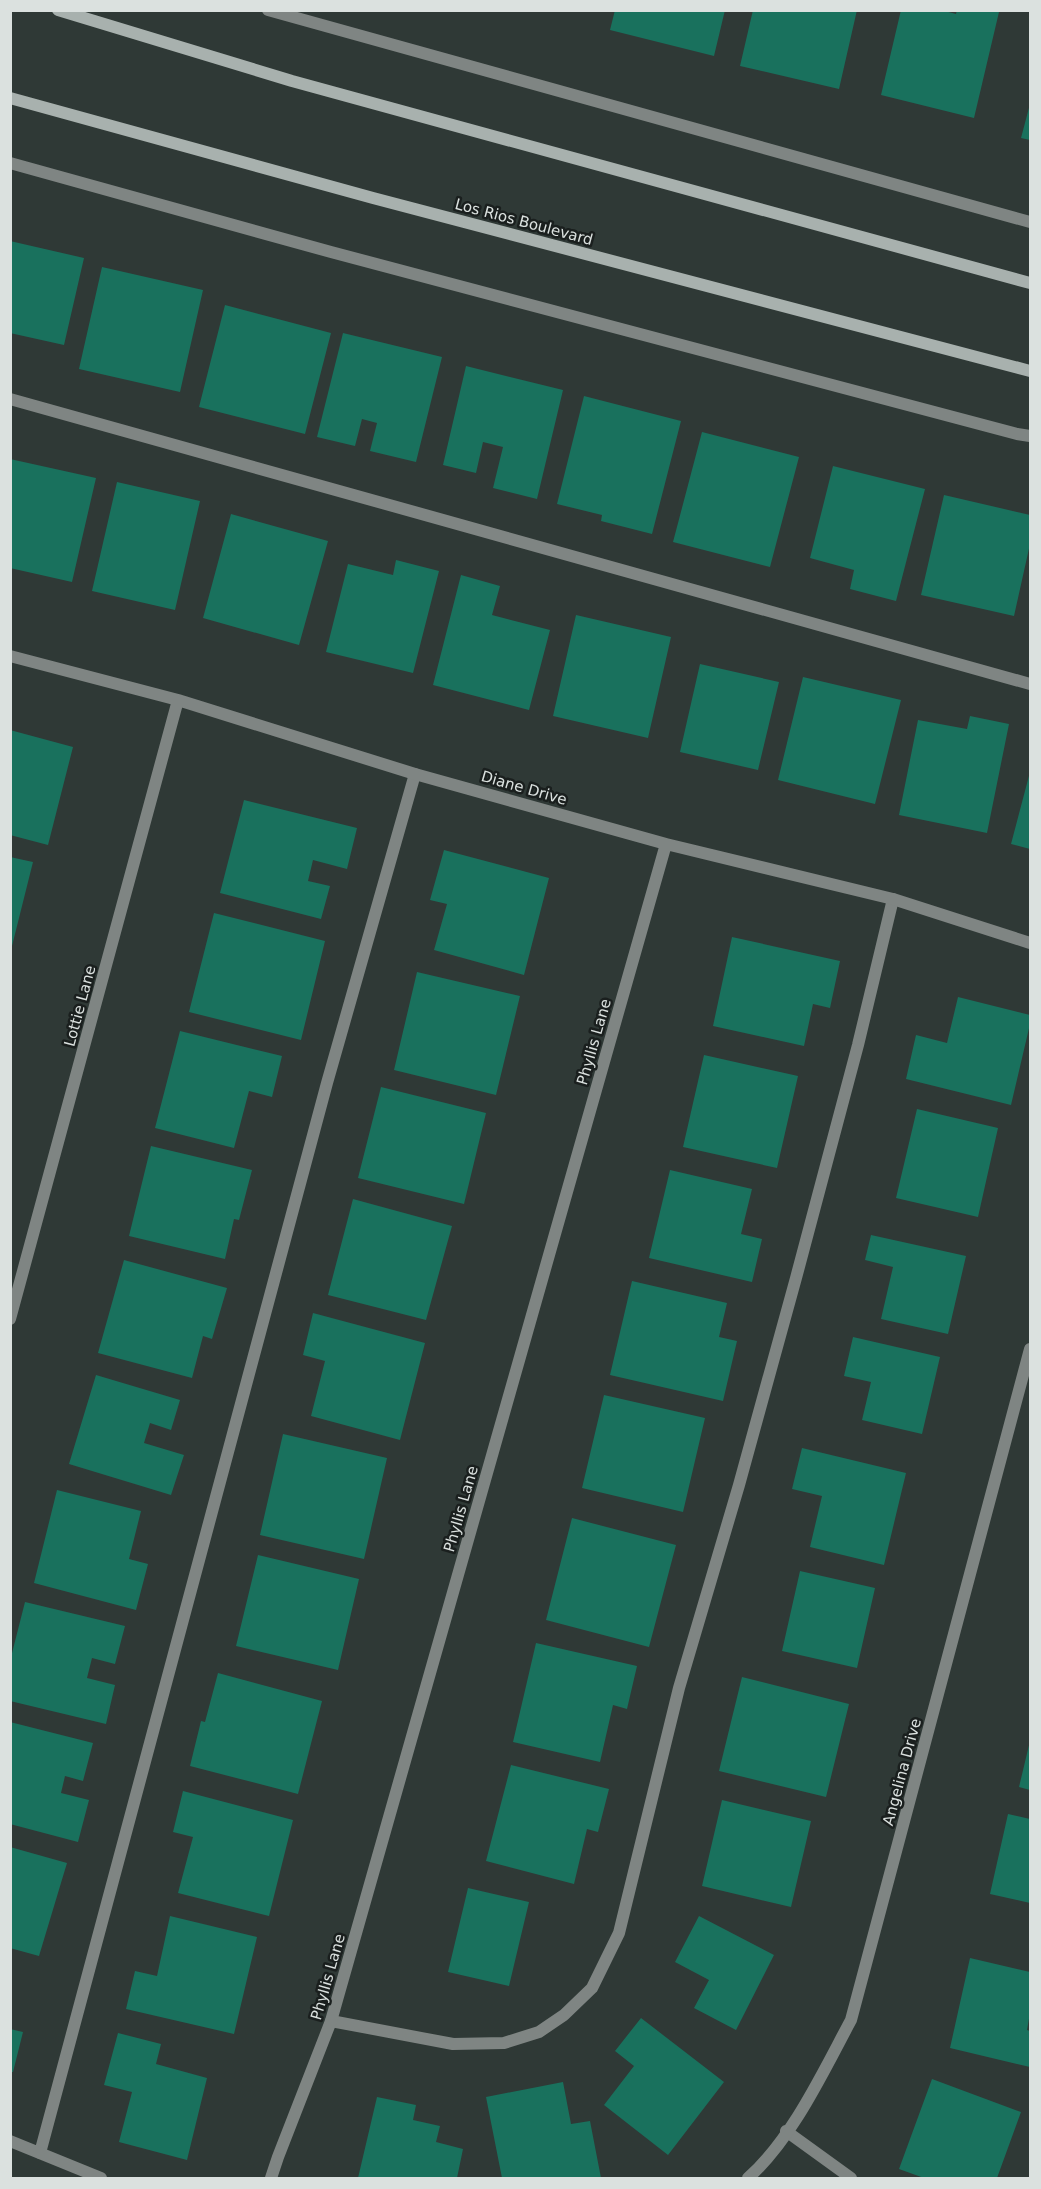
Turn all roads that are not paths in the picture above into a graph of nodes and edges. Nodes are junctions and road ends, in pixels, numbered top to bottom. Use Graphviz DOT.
graph roads {
  1 [pos="58,10"];
  2 [pos="268,10"];
  3 [pos="10,98"];
  4 [pos="10,163"];
  5 [pos="1030,222"];
  6 [pos="1030,283"];
  7 [pos="1030,371"];
  8 [pos="10,399"];
  9 [pos="1030,436"];
  10 [pos="10,656"];
  11 [pos="1030,684"];
  12 [pos="178,700"];
  13 [pos="415,774"];
  14 [pos="666,844"];
  15 [pos="894,898"];
  16 [pos="1030,943"];
  17 [pos="10,1319"];
  18 [pos="1030,1349"];
  19 [pos="331,2021"];
  20 [pos="786,2131"];
  21 [pos="10,2141"];
  22 [pos="40,2153"];
  23 [pos="101,2178"];
  24 [pos="272,2178"];
  25 [pos="748,2178"];
  26 [pos="851,2178"];
  1 -- 6 [label="main road"];
  2 -- 5 [label="street"];
  3 -- 7 [label="main road, Los Rios Boulevard"];
  4 -- 9 [label="street"];
  8 -- 11 [label="street"];
  10 -- 12 [label="street, Diane Drive"];
  12 -- 13 [label="street, Diane Drive"];
  12 -- 17 [label="street, Lottie Lane"];
  13 -- 14 [label="street, Diane Drive"];
  13 -- 22 [label="street"];
  14 -- 15 [label="street, Diane Drive"];
  14 -- 19 [label="street, Phyllis Lane"];
  15 -- 16 [label="street, Diane Drive"];
  15 -- 19 [label="street"];
  18 -- 20 [label="street, Angelina Drive"];
  19 -- 24 [label="street, Phyllis Lane"];
  20 -- 25 [label="street, Angelina Drive"];
  20 -- 26 [label="street"];
  21 -- 22 [label="street"];
  22 -- 23 [label="street"];
}
